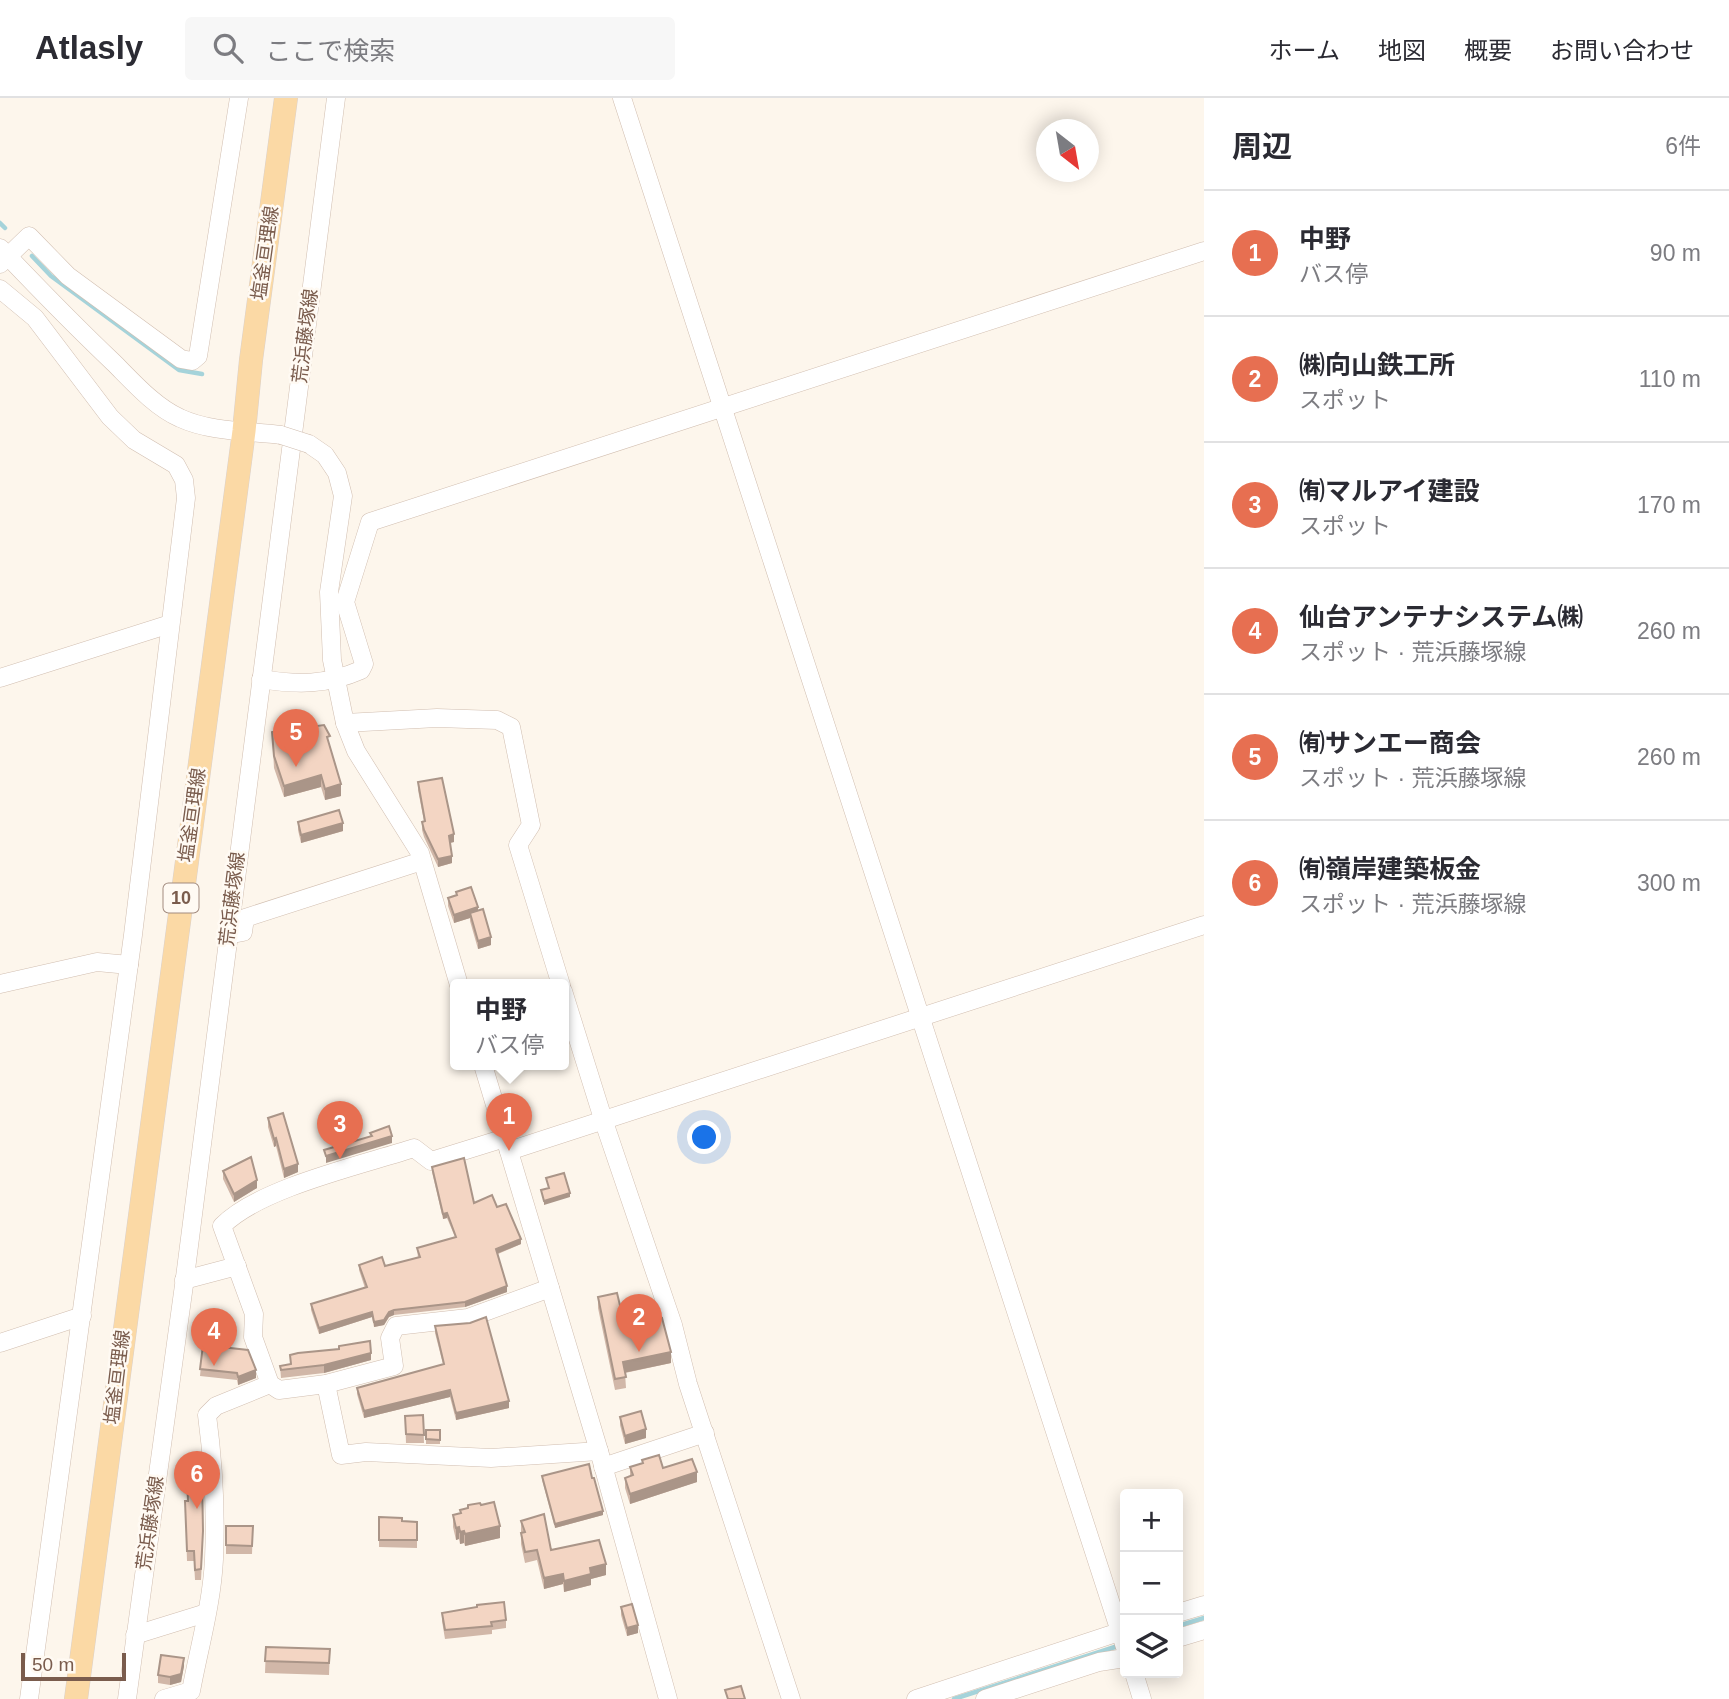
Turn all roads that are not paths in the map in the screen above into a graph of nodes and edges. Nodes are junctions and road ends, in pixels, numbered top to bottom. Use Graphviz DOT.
graph roads {
  1 [pos="239,98"];
  2 [pos="286,98"];
  3 [pos="336,98"];
  4 [pos="622,98"];
  5 [pos="1204,251"];
  6 [pos="2,256"];
  7 [pos="0,289"];
  8 [pos="724,409"];
  9 [pos="244,431"];
  10 [pos="170,624"];
  11 [pos="0,678"];
  12 [pos="261,679"];
  13 [pos="335,680"];
  14 [pos="345,723"];
  15 [pos="422,861"];
  16 [pos="1204,925"];
  17 [pos="227,935"];
  18 [pos="129,965"];
  19 [pos="458,979"];
  20 [pos="559,979"];
  21 [pos="0,985"];
  22 [pos="569,1010"];
  23 [pos="921,1017"];
  24 [pos="485,1070"];
  25 [pos="604,1122"];
  26 [pos="507,1144"];
  27 [pos="237,1266"];
  28 [pos="184,1280"];
  29 [pos="550,1288"];
  30 [pos="82,1316"];
  31 [pos="0,1343"];
  32 [pos="270,1384"];
  33 [pos="326,1384"];
  34 [pos="705,1433"];
  35 [pos="601,1459"];
  36 [pos="1204,1605"];
  37 [pos="1183,1612"];
  38 [pos="206,1613"];
  39 [pos="1120,1627"];
  40 [pos="1204,1630"];
  41 [pos="135,1634"];
  42 [pos="1120,1637"];
  43 [pos="1183,1637"];
  44 [pos="1120,1659"];
  45 [pos="1136,1678"];
  46 [pos="29,1699"];
  47 [pos="76,1699"];
  48 [pos="127,1699"];
  49 [pos="163,1699"];
  50 [pos="668,1699"];
  51 [pos="791,1699"];
  52 [pos="916,1699"];
  53 [pos="985,1699"];
  54 [pos="1142,1699"];
  1 -- 6 [label="street"];
  2 -- 9 [label="main road, 塩釜亘理線 / 10"];
  3 -- 12 [label="street, 荒浜藤塚線"];
  4 -- 8 [label="street"];
  5 -- 8 [label="street"];
  6 -- 9 [label="street"];
  7 -- 10 [label="street"];
  8 -- 13 [label="street"];
  8 -- 23 [label="street"];
  9 -- 13 [label="street, bridge"];
  9 -- 47 [label="main road, 塩釜亘理線 / 10"];
  10 -- 11 [label="street"];
  10 -- 18 [label="street"];
  12 -- 13 [label="street"];
  12 -- 17 [label="street, 荒浜藤塚線"];
  13 -- 14 [label="street"];
  14 -- 15 [label="street"];
  14 -- 20 [label="street"];
  15 -- 17 [label="street"];
  15 -- 19 [label="street"];
  16 -- 23 [label="street"];
  17 -- 28 [label="street, 荒浜藤塚線"];
  18 -- 21 [label="street"];
  18 -- 30 [label="street"];
  22 -- 25 [label="street"];
  23 -- 25 [label="street"];
  23 -- 39 [label="street"];
  24 -- 26 [label="street"];
  25 -- 26 [label="street"];
  25 -- 34 [label="street"];
  26 -- 27 [label="street"];
  26 -- 29 [label="street"];
  27 -- 28 [label="street"];
  27 -- 32 [label="street"];
  28 -- 41 [label="street, 荒浜藤塚線"];
  29 -- 33 [label="street"];
  29 -- 35 [label="street"];
  30 -- 31 [label="street"];
  30 -- 46 [label="street"];
  32 -- 33 [label="street"];
  32 -- 38 [label="street"];
  33 -- 35 [label="street"];
  34 -- 35 [label="street"];
  34 -- 51 [label="street"];
  35 -- 50 [label="street"];
  36 -- 37 [label="street"];
  38 -- 41 [label="street"];
  38 -- 49 [label="street"];
  40 -- 43 [label="street"];
  41 -- 48 [label="street, 荒浜藤塚線"];
  42 -- 52 [label="street"];
  44 -- 53 [label="street"];
  45 -- 54 [label="street"];
}
